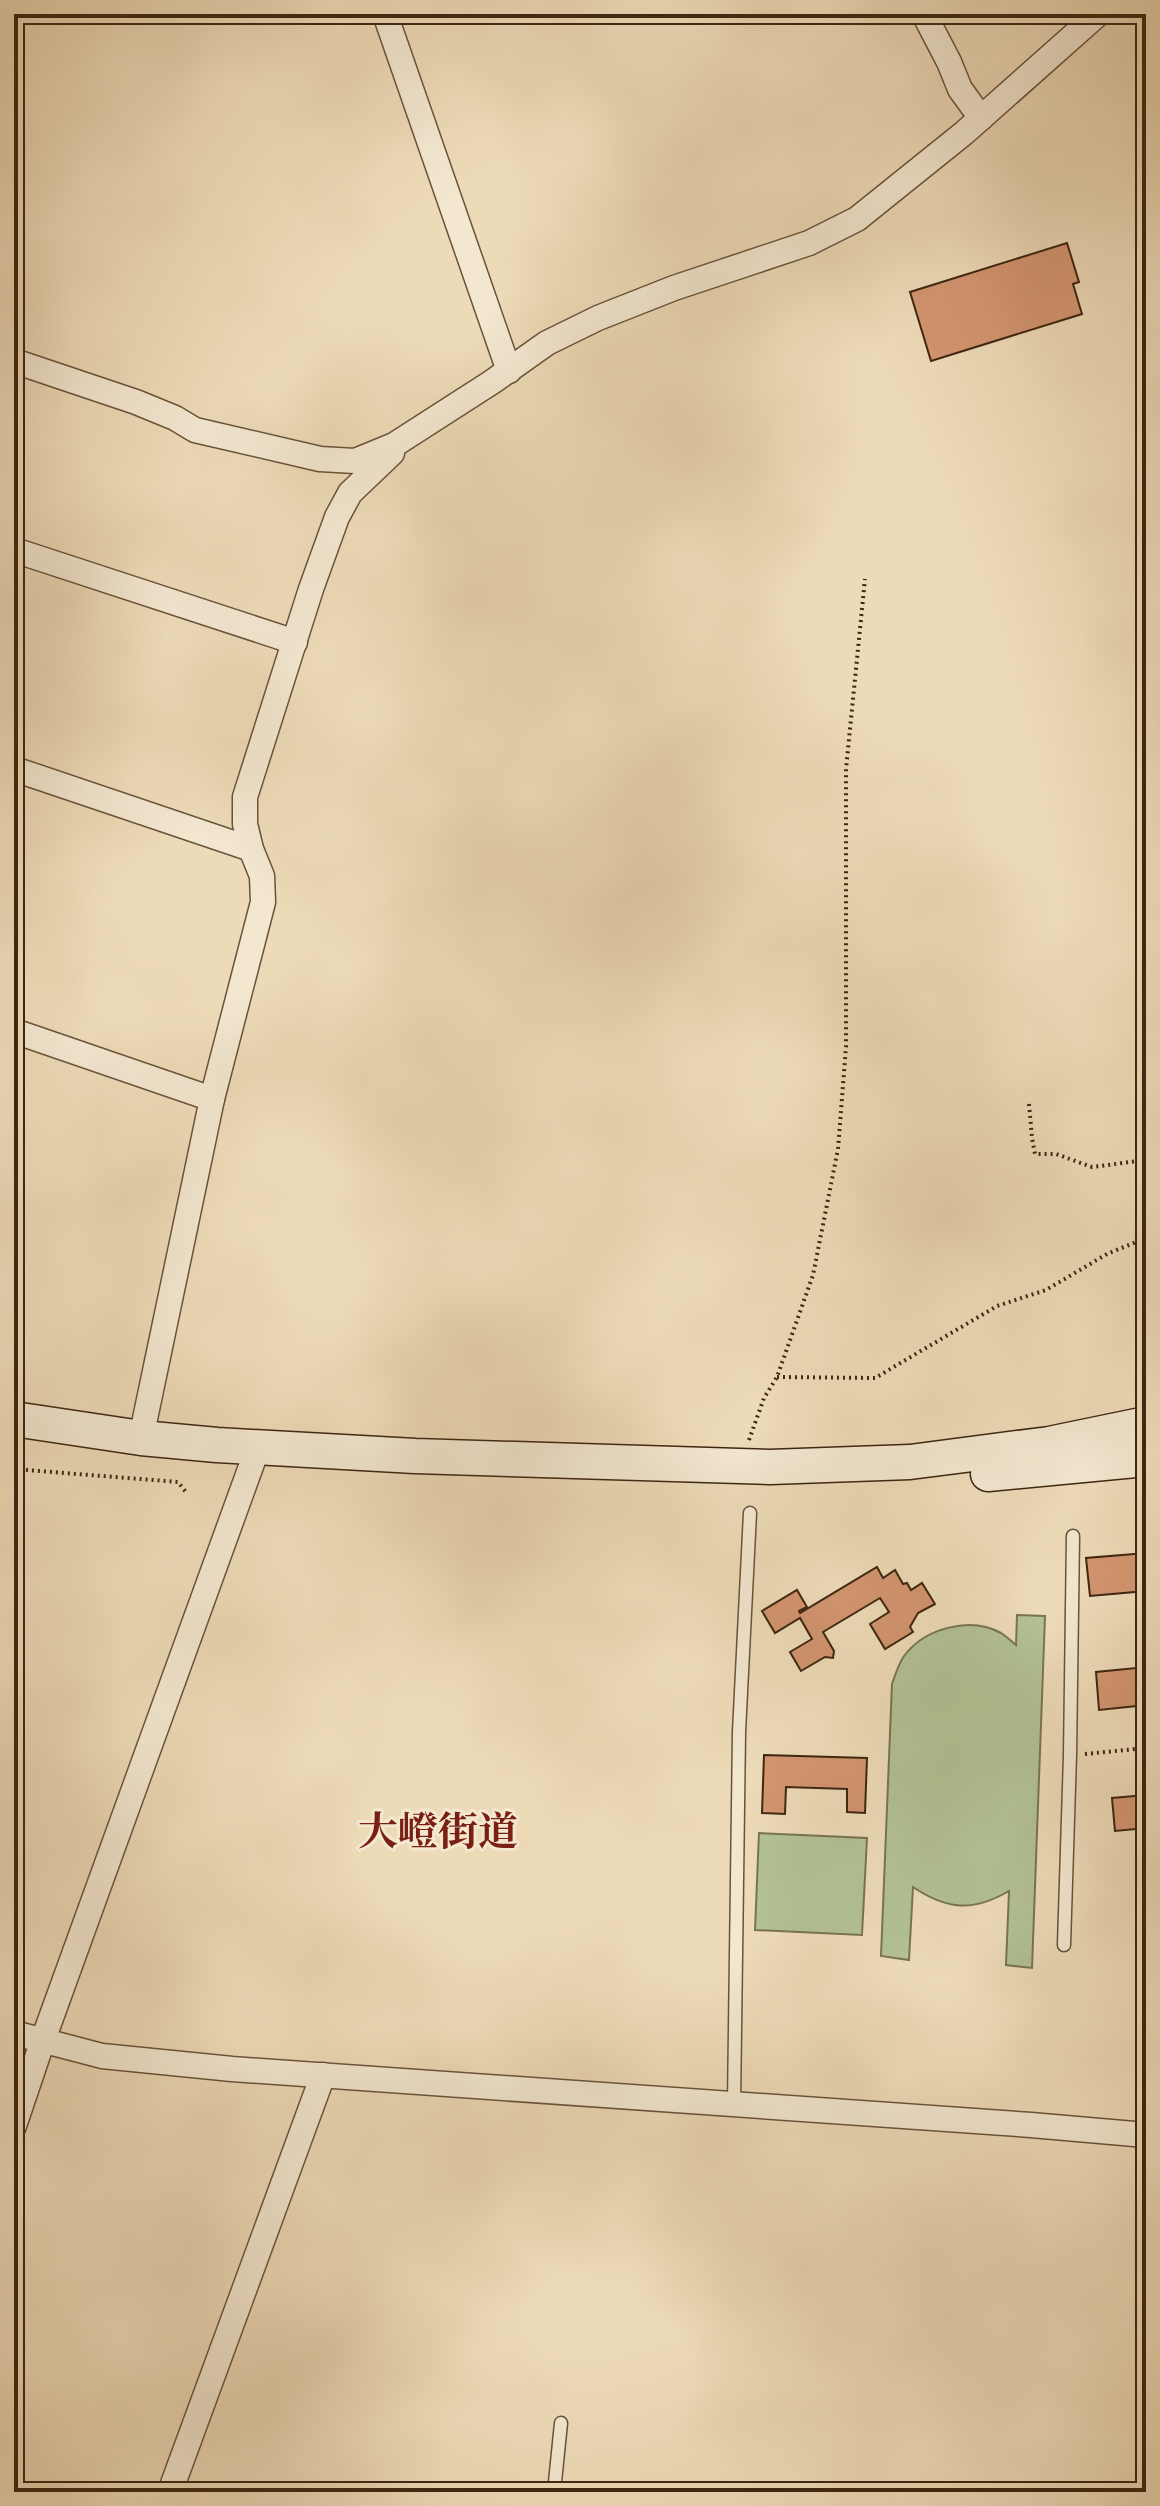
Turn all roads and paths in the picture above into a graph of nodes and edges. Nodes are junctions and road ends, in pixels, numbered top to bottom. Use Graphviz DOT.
graph roads {
  1 [pos="385,14"];
  2 [pos="924,14"];
  3 [pos="1098,14"];
  4 [pos="981,118"];
  5 [pos="14,361"];
  6 [pos="509,371"];
  7 [pos="431,421"];
  8 [pos="324,459"];
  9 [pos="350,493"];
  10 [pos="14,550"];
  11 [pos="865,579"];
  12 [pos="295,642"];
  13 [pos="14,769"];
  14 [pos="251,849"];
  15 [pos="14,1031"];
  16 [pos="212,1099"];
  17 [pos="1029,1104"];
  18 [pos="1146,1160"];
  19 [pos="1146,1238"];
  20 [pos="777,1377"];
  21 [pos="14,1419"];
  22 [pos="1146,1424"];
  23 [pos="141,1438"];
  24 [pos="14,1443"];
  25 [pos="255,1458"];
  26 [pos="1146,1459"];
  27 [pos="745,1466"];
  28 [pos="14,1469"];
  29 [pos="186,1492"];
  30 [pos="750,1513"];
  31 [pos="1073,1536"];
  32 [pos="1146,1748"];
  33 [pos="1070,1755"];
  34 [pos="1064,1945"];
  35 [pos="14,2033"];
  36 [pos="43,2040"];
  37 [pos="323,2075"];
  38 [pos="734,2104"];
  39 [pos="14,2126"];
  40 [pos="1146,2135"];
  41 [pos="561,2423"];
  42 [pos="170,2492"];
  43 [pos="554,2492"];
  1 -- 6 [label="street"];
  2 -- 4 [label="street"];
  3 -- 4 [label="street"];
  4 -- 6 [label="street"];
  5 -- 8 [label="street"];
  6 -- 7 [label="street"];
  7 -- 8 [label="street"];
  7 -- 9 [label="street"];
  8 -- 9 [label="street"];
  9 -- 12 [label="street"];
  10 -- 12 [label="street"];
  11 -- 20 [label="path"];
  12 -- 14 [label="street"];
  13 -- 14 [label="street"];
  14 -- 16 [label="street"];
  15 -- 16 [label="street"];
  16 -- 23 [label="street"];
  17 -- 18 [label="path"];
  19 -- 20 [label="path"];
  20 -- 27 [label="path"];
  21 -- 23 [label="main road"];
  22 -- 27 [label="main road"];
  23 -- 25 [label="main road"];
  24 -- 25 [label="main road"];
  25 -- 26 [label="main road"];
  25 -- 27 [label="main road"];
  25 -- 36 [label="street"];
  28 -- 29 [label="path"];
  30 -- 38 [label="lane"];
  31 -- 33 [label="lane"];
  32 -- 33 [label="path"];
  33 -- 34 [label="lane"];
  35 -- 36 [label="street"];
  36 -- 37 [label="street"];
  36 -- 39 [label="street"];
  37 -- 38 [label="street"];
  37 -- 42 [label="street"];
  38 -- 40 [label="street"];
  41 -- 43 [label="lane"];
}
